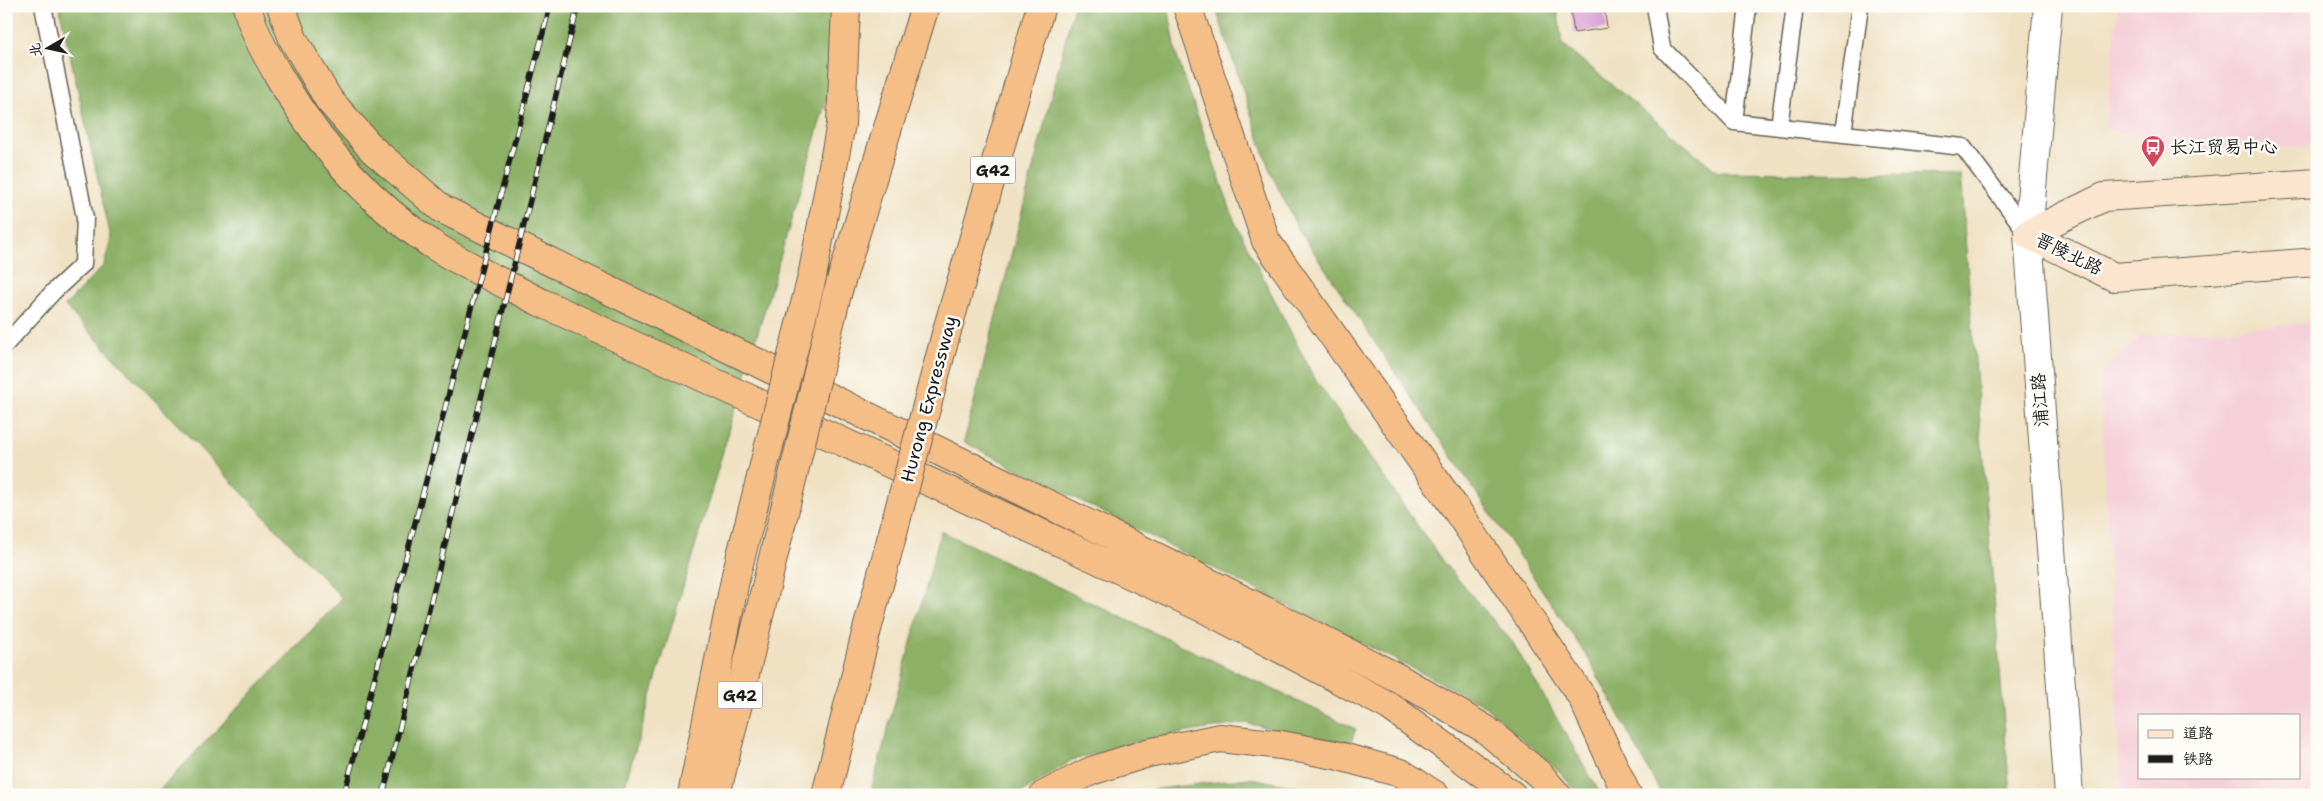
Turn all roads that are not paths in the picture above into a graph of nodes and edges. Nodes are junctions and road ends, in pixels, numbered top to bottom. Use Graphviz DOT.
graph roads {
  1 [pos="43,6"];
  2 [pos="248,6"];
  3 [pos="281,6"];
  4 [pos="846,6"];
  5 [pos="925,6"];
  6 [pos="1041,6"];
  7 [pos="1187,6"];
  8 [pos="1656,6"];
  9 [pos="1748,6"];
  10 [pos="1795,6"];
  11 [pos="1860,6"];
  12 [pos="2048,6"];
  13 [pos="1734,122"];
  14 [pos="1779,127"];
  15 [pos="1843,134"];
  16 [pos="2317,183"];
  17 [pos="2028,234"];
  18 [pos="2317,262"];
  19 [pos="6,344"];
  20 [pos="692,795"];
  21 [pos="716,795"];
  22 [pos="826,795"];
  23 [pos="1044,795"];
  24 [pos="1435,795"];
  25 [pos="1512,795"];
  26 [pos="1557,795"];
  27 [pos="1628,795"];
  28 [pos="2069,795"];
  1 -- 19 [label="lane"];
  2 -- 25 [label="highway"];
  3 -- 26 [label="highway"];
  4 -- 20 [label="highway, bridge"];
  5 -- 21 [label="highway, G42, bridge"];
  6 -- 22 [label="highway, Hurong Expressway / G42, bridge"];
  7 -- 27 [label="highway"];
  8 -- 13 [label="lane"];
  9 -- 13 [label="lane"];
  10 -- 14 [label="lane"];
  11 -- 15 [label="lane"];
  12 -- 17 [label="street, 浦江路"];
  13 -- 14 [label="lane"];
  14 -- 15 [label="lane"];
  15 -- 17 [label="lane"];
  16 -- 17 [label="main road, 晋陵北路"];
  17 -- 18 [label="main road, 晋陵北路"];
  17 -- 28 [label="street, 浦江路"];
  23 -- 24 [label="highway"];
}
